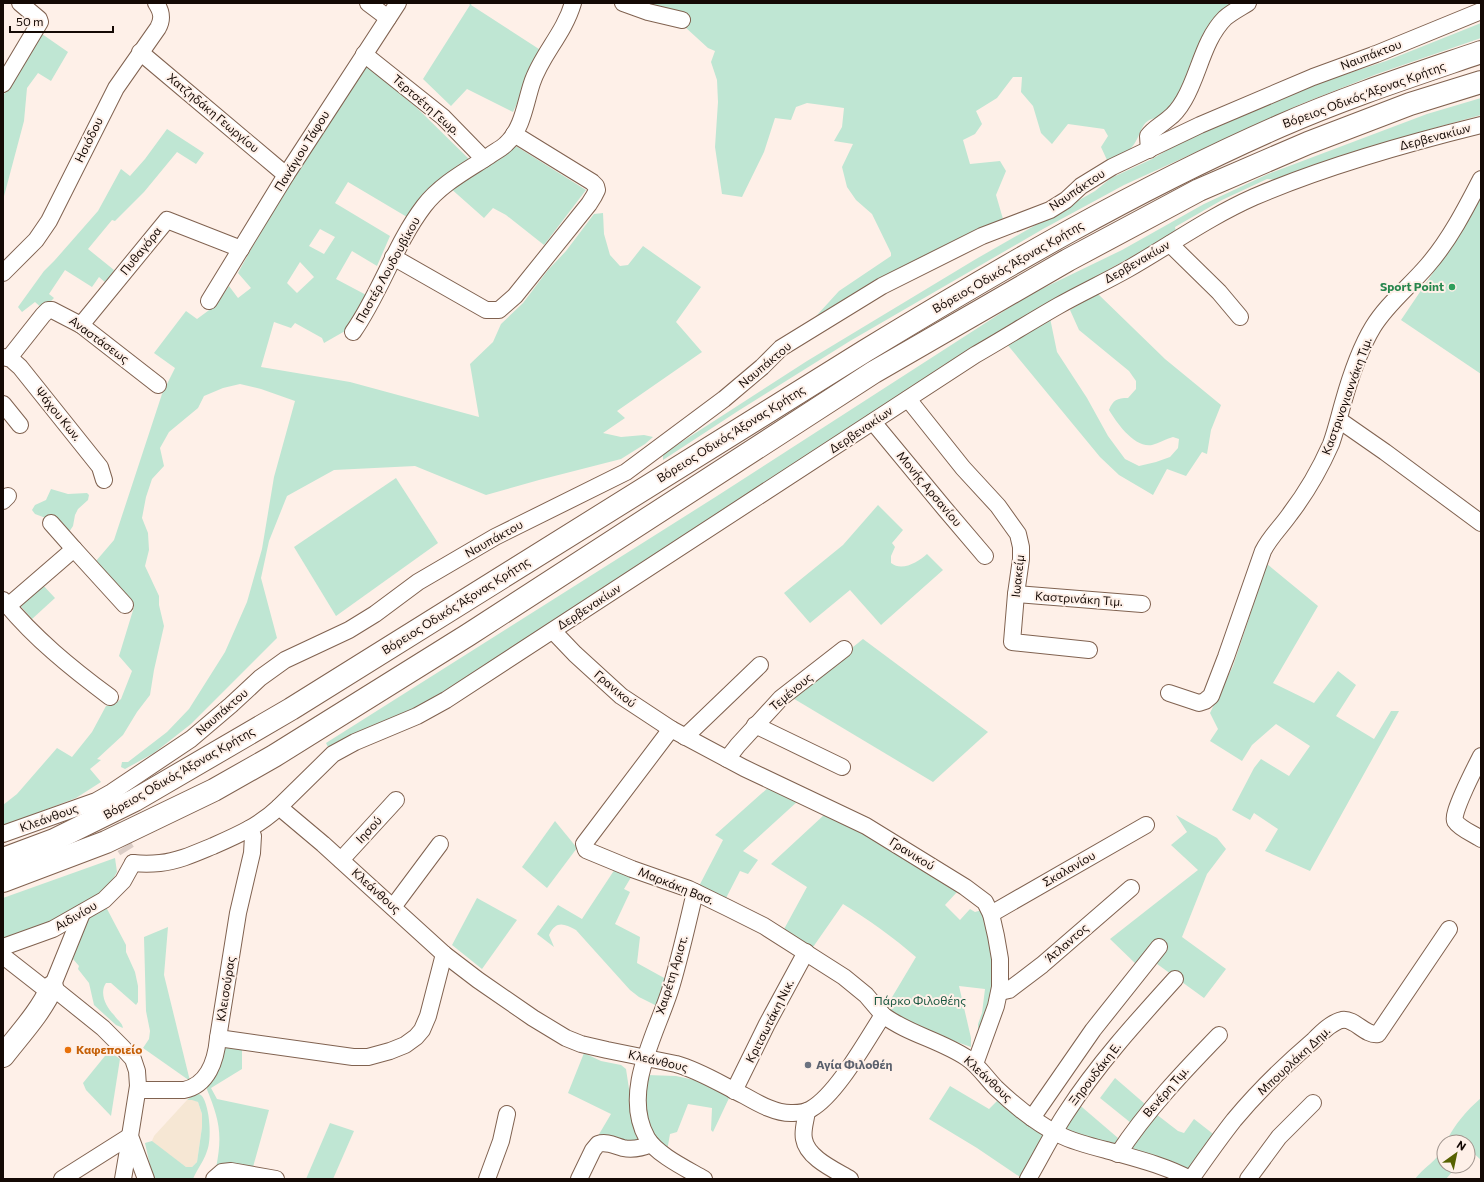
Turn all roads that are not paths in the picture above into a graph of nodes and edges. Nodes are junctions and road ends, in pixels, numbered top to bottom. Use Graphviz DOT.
graph roads {
  1 [pos="20,3"];
  2 [pos="156,3"];
  3 [pos="368,3"];
  4 [pos="398,3"];
  5 [pos="573,3"];
  6 [pos="623,3"];
  7 [pos="1248,3"];
  8 [pos="1481,11"];
  9 [pos="388,18"];
  10 [pos="682,20"];
  11 [pos="140,52"];
  12 [pos="1481,52"];
  13 [pos="364,54"];
  14 [pos="1481,82"];
  15 [pos="3,84"];
  16 [pos="1481,125"];
  17 [pos="514,134"];
  18 [pos="1149,150"];
  19 [pos="484,159"];
  20 [pos="286,175"];
  21 [pos="1481,179"];
  22 [pos="1170,244"];
  23 [pos="241,249"];
  24 [pos="393,257"];
  25 [pos="3,273"];
  26 [pos="209,301"];
  27 [pos="1240,317"];
  28 [pos="81,325"];
  29 [pos="353,332"];
  30 [pos="6,358"];
  31 [pos="158,384"];
  32 [pos="908,399"];
  33 [pos="3,404"];
  34 [pos="1339,420"];
  35 [pos="873,422"];
  36 [pos="20,425"];
  37 [pos="104,480"];
  38 [pos="51,523"];
  39 [pos="1481,523"];
  40 [pos="74,549"];
  41 [pos="985,556"];
  42 [pos="1016,594"];
  43 [pos="6,603"];
  44 [pos="1142,604"];
  45 [pos="125,605"];
  46 [pos="553,631"];
  47 [pos="844,649"];
  48 [pos="1089,650"];
  49 [pos="760,665"];
  50 [pos="1168,693"];
  51 [pos="110,696"];
  52 [pos="755,726"];
  53 [pos="671,729"];
  54 [pos="685,737"];
  55 [pos="1481,756"];
  56 [pos="727,759"];
  57 [pos="842,767"];
  58 [pos="396,800"];
  59 [pos="96,801"];
  60 [pos="279,808"];
  61 [pos="1146,825"];
  62 [pos="249,829"];
  63 [pos="3,834"];
  64 [pos="1481,839"];
  65 [pos="440,844"];
  66 [pos="3,859"];
  67 [pos="341,860"];
  68 [pos="3,881"];
  69 [pos="1131,888"];
  70 [pos="695,892"];
  71 [pos="393,907"];
  72 [pos="82,913"];
  73 [pos="992,914"];
  74 [pos="1448,929"];
  75 [pos="3,947"];
  76 [pos="1159,947"];
  77 [pos="806,952"];
  78 [pos="444,954"];
  79 [pos="3,956"];
  80 [pos="1175,979"];
  81 [pos="50,990"];
  82 [pos="1000,992"];
  83 [pos="883,1015"];
  84 [pos="1219,1035"];
  85 [pos="218,1038"];
  86 [pos="3,1056"];
  87 [pos="646,1058"];
  88 [pos="976,1064"];
  89 [pos="138,1090"];
  90 [pos="734,1091"];
  91 [pos="1313,1103"];
  92 [pos="807,1111"];
  93 [pos="507,1114"];
  94 [pos="1032,1118"];
  95 [pos="1054,1132"];
  96 [pos="130,1136"];
  97 [pos="651,1144"];
  98 [pos="1118,1154"];
  99 [pos="62,1179"];
  100 [pos="123,1179"];
  101 [pos="146,1179"];
  102 [pos="214,1179"];
  103 [pos="276,1179"];
  104 [pos="487,1179"];
  105 [pos="579,1179"];
  106 [pos="704,1179"];
  107 [pos="850,1179"];
  108 [pos="1028,1179"];
  109 [pos="1190,1179"];
  110 [pos="1248,1179"];
  1 -- 15 [label="street"];
  2 -- 11 [label="street, Ησιόδου"];
  3 -- 9 [label="street"];
  4 -- 9 [label="street, Πανάγιου Τάφου"];
  5 -- 17 [label="street, Παστέρ Λουδουβίκου"];
  6 -- 10 [label="street"];
  7 -- 18 [label="street"];
  8 -- 18 [label="street, Ναυπάκτου"];
  9 -- 13 [label="street, Πανάγιου Τάφου"];
  11 -- 20 [label="street, Χατζηδάκη Γεωργίου"];
  11 -- 25 [label="street, Ησιόδου"];
  12 -- 66 [label="main road, Βόρειος Οδικός Άξονας Κρήτης"];
  13 -- 19 [label="street, Τερτσέτη Γεωρ."];
  13 -- 20 [label="street, Πανάγιου Τάφου"];
  14 -- 68 [label="main road, Βόρειος Οδικός Άξονας Κρήτης"];
  16 -- 22 [label="street, Δερβενακίων"];
  17 -- 19 [label="street, Παστέρ Λουδουβίκου"];
  17 -- 24 [label="street"];
  18 -- 59 [label="street, Ναυπάκτου"];
  19 -- 24 [label="street, Παστέρ Λουδουβίκου"];
  20 -- 23 [label="street, Πανάγιου Τάφου"];
  21 -- 34 [label="street, Καστρινογιαννάκη Τιμ."];
  22 -- 27 [label="street"];
  22 -- 32 [label="street, Δερβενακίων"];
  23 -- 26 [label="street, Πανάγιου Τάφου"];
  23 -- 28 [label="street, Πυθαγόρα"];
  24 -- 29 [label="street, Παστέρ Λουδουβίκου"];
  28 -- 30 [label="street, Αναστάσεως"];
  28 -- 31 [label="street, Αναστάσεως"];
  30 -- 37 [label="street, Ψάχου Κων."];
  32 -- 35 [label="street, Δερβενακίων"];
  32 -- 42 [label="street, Ιωακείμ"];
  33 -- 36 [label="street"];
  34 -- 39 [label="street"];
  34 -- 50 [label="street, Καστρινογιαννάκη Τιμ."];
  35 -- 41 [label="street, Μονής Αρσανίου"];
  35 -- 46 [label="street, Δερβενακίων"];
  38 -- 40 [label="street"];
  40 -- 43 [label="street"];
  40 -- 45 [label="street"];
  42 -- 44 [label="street, Καστρινάκη Τιμ."];
  42 -- 48 [label="street, Ιωακείμ"];
  43 -- 51 [label="street"];
  46 -- 53 [label="street, Γρανικού"];
  46 -- 60 [label="street, Δερβενακίων"];
  47 -- 52 [label="street, Τεμένους"];
  49 -- 54 [label="street"];
  52 -- 56 [label="street, Τεμένους"];
  52 -- 57 [label="street"];
  53 -- 54 [label="street, Γρανικού"];
  53 -- 70 [label="street, Μαρκάκη Βασ."];
  54 -- 56 [label="street, Γρανικού"];
  55 -- 64 [label="street"];
  56 -- 73 [label="street, Γρανικού"];
  58 -- 67 [label="street, Ιησού"];
  59 -- 63 [label="street, Κλεάνθους"];
  60 -- 62 [label="street"];
  60 -- 67 [label="street, Κλεάνθους"];
  61 -- 73 [label="street, Σκαλανίου"];
  62 -- 72 [label="street, Αιδινίου"];
  62 -- 85 [label="street, Κλεισούρας"];
  65 -- 71 [label="street"];
  67 -- 71 [label="street, Κλεάνθους"];
  69 -- 82 [label="street, Άτλαντος"];
  70 -- 77 [label="street, Μαρκάκη Βασ."];
  70 -- 87 [label="street, Χαιρέτη Αριστ."];
  71 -- 78 [label="street, Κλεάνθους"];
  72 -- 75 [label="street, Αιδινίου"];
  72 -- 81 [label="street"];
  73 -- 82 [label="street, Γρανικού"];
  74 -- 109 [label="street, Μπουρλάκη Δημ."];
  76 -- 94 [label="street"];
  77 -- 83 [label="street, Μαρκάκη Βασ."];
  77 -- 90 [label="street, Κριτσωτάκη Νικ."];
  78 -- 85 [label="street"];
  78 -- 87 [label="street, Κλεάνθους"];
  79 -- 81 [label="street"];
  80 -- 95 [label="street, Ξηρουδάκη Ε."];
  81 -- 86 [label="main road"];
  81 -- 89 [label="street"];
  82 -- 88 [label="street, Γρανικού"];
  83 -- 88 [label="street, Κλεάνθους"];
  83 -- 92 [label="street"];
  84 -- 98 [label="street, Βενέρη Τιμ."];
  85 -- 89 [label="street, Κλεισούρας"];
  87 -- 90 [label="street, Κλεάνθους"];
  87 -- 97 [label="street, Χαιρέτη Αριστ."];
  88 -- 94 [label="street, Κλεάνθους"];
  89 -- 96 [label="street"];
  90 -- 92 [label="street, Κλεάνθους"];
  91 -- 110 [label="street"];
  92 -- 107 [label="street"];
  93 -- 104 [label="street"];
  94 -- 95 [label="street, Κλεάνθους"];
  95 -- 98 [label="street, Κλεάνθους"];
  95 -- 108 [label="street, Ξηρουδάκη Ε."];
  96 -- 99 [label="street"];
  96 -- 100 [label="street"];
  96 -- 101 [label="street"];
  97 -- 105 [label="street"];
  97 -- 106 [label="street"];
  98 -- 109 [label="street, Κλεάνθους"];
  102 -- 103 [label="street"];
}
